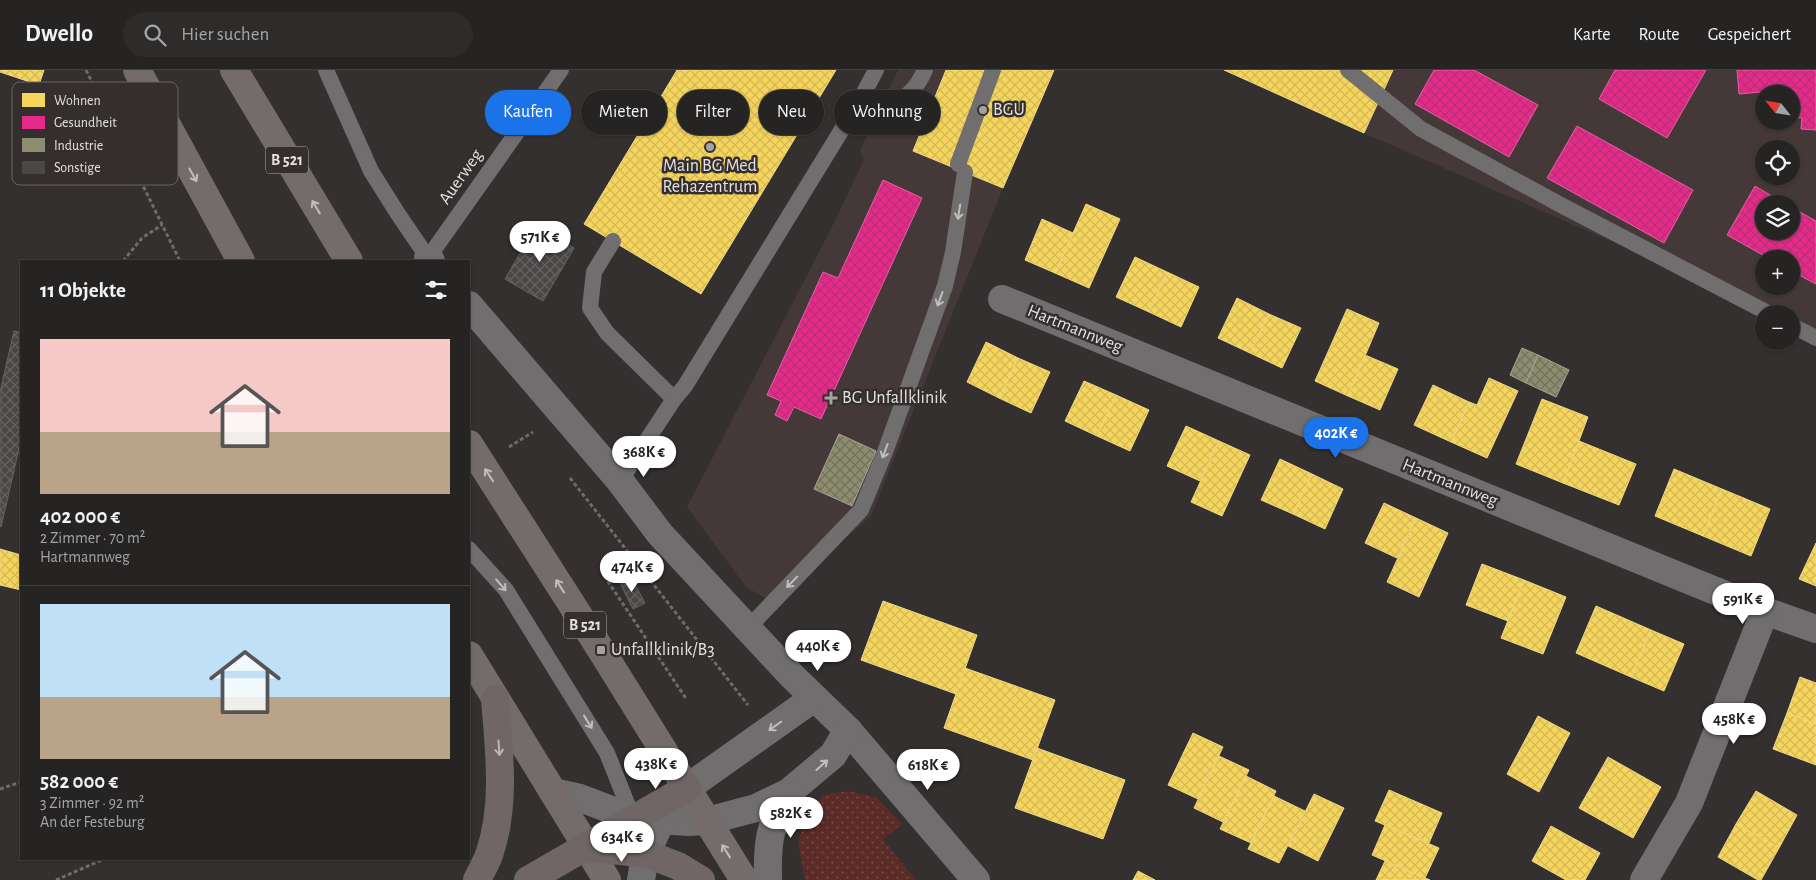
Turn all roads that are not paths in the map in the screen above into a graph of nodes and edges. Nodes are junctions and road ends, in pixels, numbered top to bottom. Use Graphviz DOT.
graph roads {
  1 [pos="137,70"];
  2 [pos="234,70"];
  3 [pos="326,70"];
  4 [pos="561,70"];
  5 [pos="876,70"];
  6 [pos="925,70"];
  7 [pos="992,70"];
  8 [pos="1348,70"];
  9 [pos="144,82"];
  10 [pos="865,90"];
  11 [pos="913,90"];
  12 [pos="839,135"];
  13 [pos="178,145"];
  14 [pos="613,241"];
  15 [pos="240,260"];
  16 [pos="348,260"];
  17 [pos="430,260"];
  18 [pos="1002,299"];
  19 [pos="470,306"];
  20 [pos="1755,306"];
  21 [pos="1800,330"];
  22 [pos="1816,338"];
  23 [pos="674,399"];
  24 [pos="470,446"];
  25 [pos="620,481"];
  26 [pos="470,550"];
  27 [pos="1765,611"];
  28 [pos="747,629"];
  29 [pos="1816,629"];
  30 [pos="470,657"];
  31 [pos="814,698"];
  32 [pos="495,699"];
  33 [pos="848,730"];
  34 [pos="687,788"];
  35 [pos="553,792"];
  36 [pos="789,792"];
  37 [pos="633,818"];
  38 [pos="662,821"];
  39 [pos="707,821"];
  40 [pos="586,847"];
  41 [pos="647,854"];
  42 [pos="477,880"];
  43 [pos="528,880"];
  44 [pos="607,880"];
  45 [pos="641,880"];
  46 [pos="701,880"];
  47 [pos="744,880"];
  48 [pos="768,880"];
  49 [pos="976,880"];
  50 [pos="1644,880"];
  1 -- 9 [label="main road, one-way"];
  16 -- 2 [label="main road, B 521, one-way"];
  3 -- 17 [label="lane"];
  4 -- 17 [label="lane, Auerweg"];
  5 -- 10 [label="lane"];
  6 -- 11 [label="lane"];
  7 -- 28 [label="lane, one-way"];
  8 -- 20 [label="lane"];
  12 -- 23 [label="lane"];
  13 -- 15 [label="main road, one-way"];
  14 -- 23 [label="lane"];
  18 -- 27 [label="street, Hartmannweg"];
  19 -- 25 [label="street"];
  21 -- 22 [label="lane"];
  23 -- 25 [label="lane"];
  34 -- 24 [label="main road, B 521, one-way"];
  25 -- 28 [label="street"];
  26 -- 37 [label="lane, one-way"];
  27 -- 29 [label="street, Hartmannweg"];
  27 -- 50 [label="street"];
  28 -- 31 [label="street"];
  30 -- 32 [label="main road"];
  31 -- 33 [label="street"];
  31 -- 34 [label="street, one-way"];
  32 -- 35 [label="main road"];
  32 -- 42 [label="highway, one-way"];
  36 -- 33 [label="street, one-way"];
  33 -- 49 [label="street"];
  34 -- 37 [label="highway"];
  34 -- 38 [label="street"];
  34 -- 39 [label="main road, B 521"];
  35 -- 37 [label="street"];
  35 -- 40 [label="main road"];
  36 -- 39 [label="street"];
  36 -- 48 [label="street"];
  37 -- 38 [label="street"];
  37 -- 40 [label="highway"];
  37 -- 41 [label="lane"];
  38 -- 39 [label="street"];
  38 -- 41 [label="street"];
  47 -- 39 [label="main road, B 521, one-way"];
  40 -- 41 [label="highway"];
  40 -- 43 [label="highway"];
  40 -- 44 [label="main road"];
  41 -- 45 [label="street"];
  41 -- 46 [label="highway"];
}
